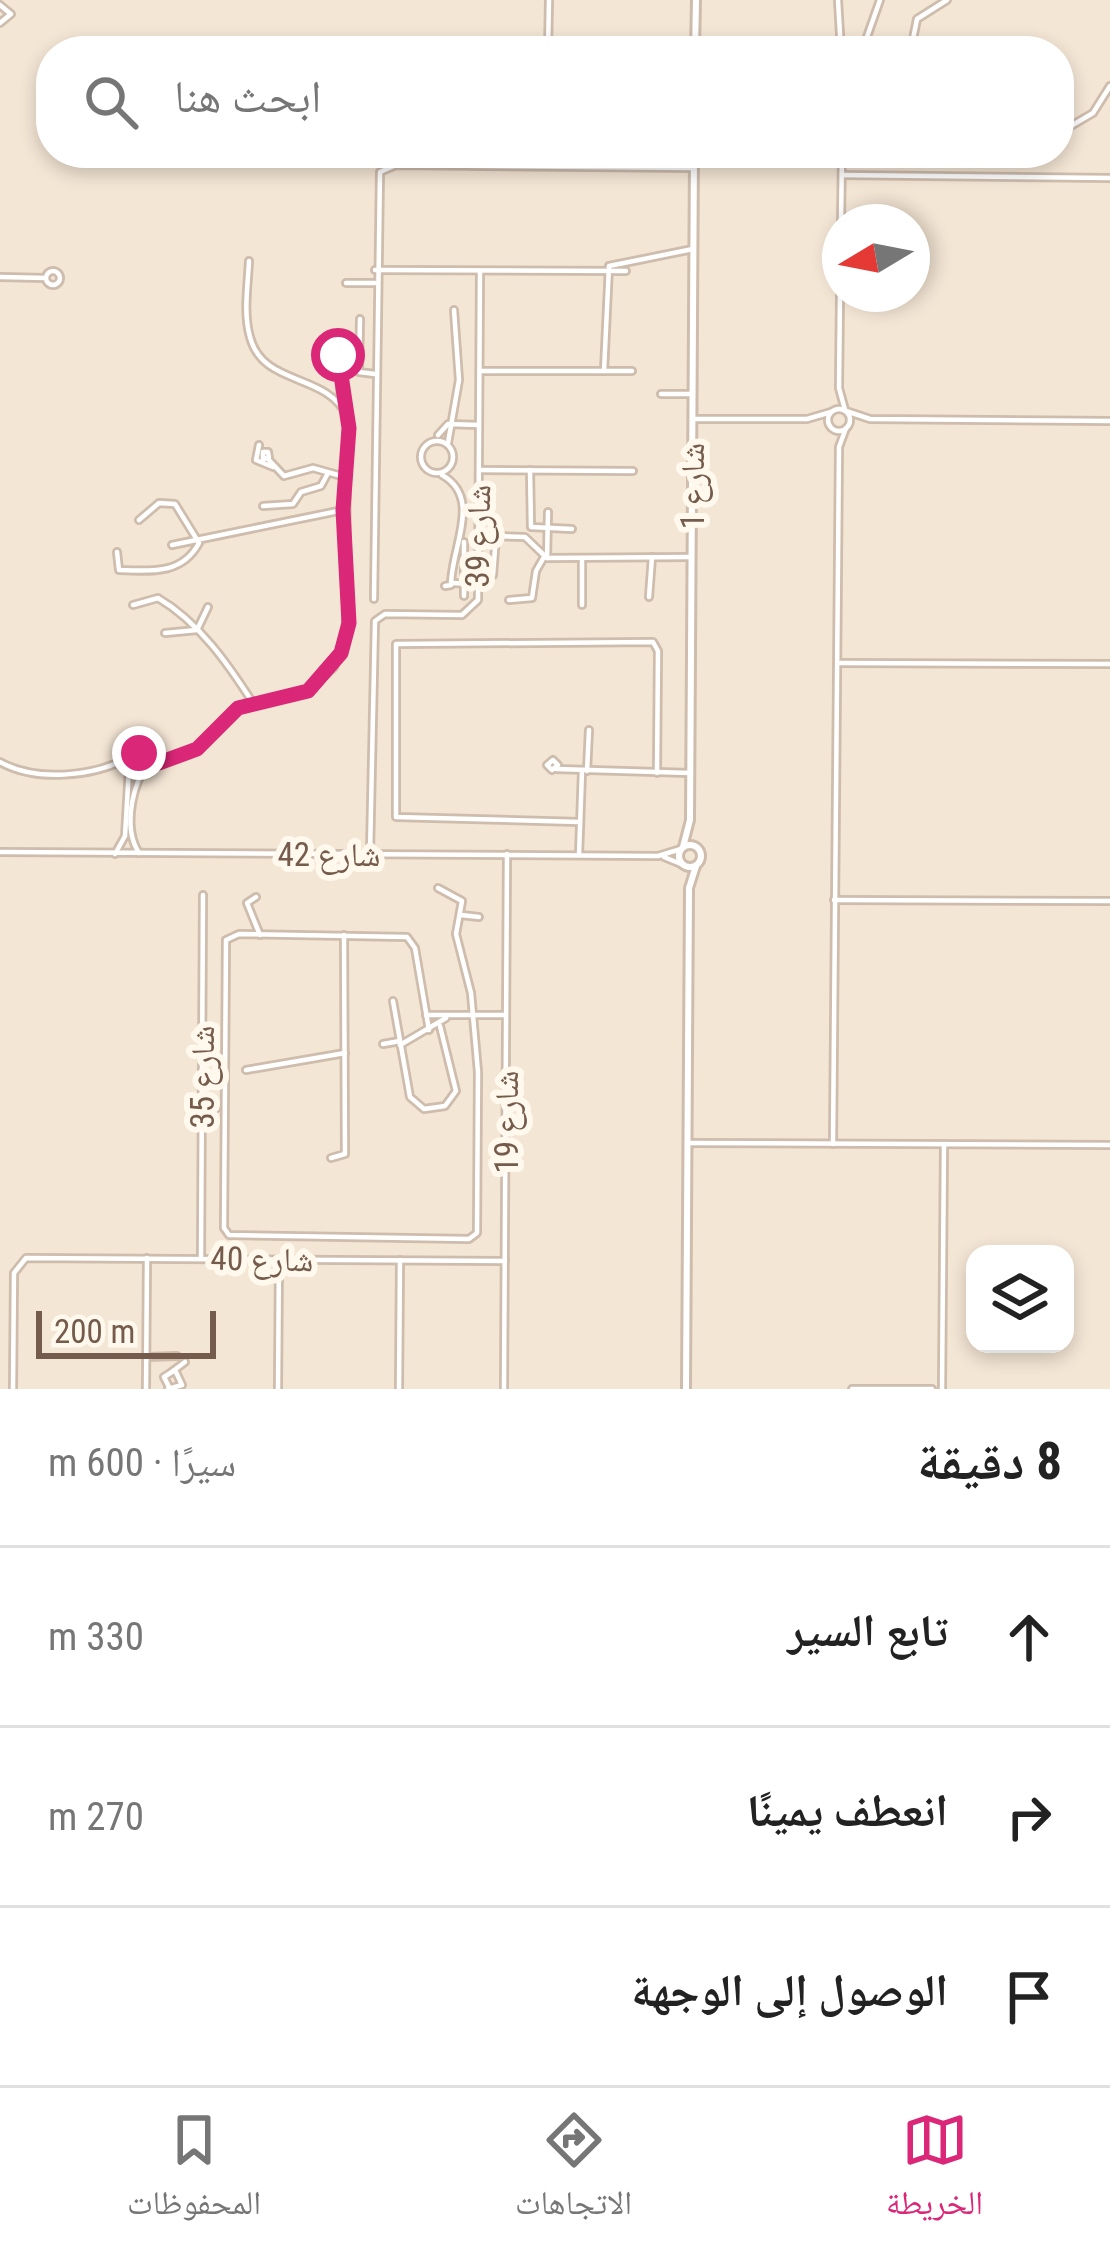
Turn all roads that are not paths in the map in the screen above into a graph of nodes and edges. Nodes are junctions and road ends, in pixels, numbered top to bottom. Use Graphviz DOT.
graph roads {
  1 [pos="549,0"];
  2 [pos="696,0"];
  3 [pos="838,0"];
  4 [pos="880,0"];
  5 [pos="946,0"];
  6 [pos="2,4"];
  7 [pos="0,23"];
  8 [pos="548,36"];
  9 [pos="695,36"];
  10 [pos="840,36"];
  11 [pos="867,36"];
  12 [pos="914,36"];
  13 [pos="1110,86"];
  14 [pos="1074,124"];
  15 [pos="465,168"];
  16 [pos="694,168"];
  17 [pos="842,168"];
  18 [pos="842,175"];
  19 [pos="1110,178"];
  20 [pos="841,204"];
  21 [pos="693,249"];
  22 [pos="249,261"];
  23 [pos="375,270"];
  24 [pos="480,271"];
  25 [pos="607,271"];
  26 [pos="626,271"];
  27 [pos="0,278"];
  28 [pos="46,278"];
  29 [pos="346,283"];
  30 [pos="375,283"];
  31 [pos="454,310"];
  32 [pos="840,312"];
  33 [pos="360,319"];
  34 [pos="337,347"];
  35 [pos="479,370"];
  36 [pos="341,371"];
  37 [pos="359,371"];
  38 [pos="604,371"];
  39 [pos="632,371"];
  40 [pos="375,374"];
  41 [pos="839,388"];
  42 [pos="661,394"];
  43 [pos="692,394"];
  44 [pos="341,404"];
  45 [pos="831,411"];
  46 [pos="845,411"];
  47 [pos="692,419"];
  48 [pos="807,419"];
  49 [pos="870,419"];
  50 [pos="1110,421"];
  51 [pos="448,424"];
  52 [pos="479,425"];
  53 [pos="830,427"];
  54 [pos="846,428"];
  55 [pos="433,439"];
  56 [pos="448,443"];
  57 [pos="839,447"];
  58 [pos="273,467"];
  59 [pos="479,470"];
  60 [pos="530,470"];
  61 [pos="633,471"];
  62 [pos="328,473"];
  63 [pos="442,475"];
  64 [pos="345,477"];
  65 [pos="263,506"];
  66 [pos="343,510"];
  67 [pos="548,512"];
  68 [pos="139,520"];
  69 [pos="548,529"];
  70 [pos="572,530"];
  71 [pos="464,542"];
  72 [pos="199,543"];
  73 [pos="172,545"];
  74 [pos="117,552"];
  75 [pos="652,557"];
  76 [pos="691,557"];
  77 [pos="545,558"];
  78 [pos="582,558"];
  79 [pos="479,580"];
  80 [pos="464,584"];
  81 [pos="148,585"];
  82 [pos="464,596"];
  83 [pos="649,597"];
  84 [pos="153,599"];
  85 [pos="374,599"];
  86 [pos="509,600"];
  87 [pos="133,605"];
  88 [pos="582,605"];
  89 [pos="208,607"];
  90 [pos="197,630"];
  91 [pos="165,633"];
  92 [pos="839,663"];
  93 [pos="1110,664"];
  94 [pos="253,703"];
  95 [pos="589,730"];
  96 [pos="0,762"];
  97 [pos="128,764"];
  98 [pos="144,766"];
  99 [pos="556,769"];
  100 [pos="584,771"];
  101 [pos="656,773"];
  102 [pos="690,773"];
  103 [pos="690,820"];
  104 [pos="580,822"];
  105 [pos="696,847"];
  106 [pos="682,848"];
  107 [pos="0,852"];
  108 [pos="140,853"];
  109 [pos="116,854"];
  110 [pos="370,854"];
  111 [pos="507,854"];
  112 [pos="579,855"];
  113 [pos="658,856"];
  114 [pos="682,864"];
  115 [pos="696,866"];
  116 [pos="438,888"];
  117 [pos="689,888"];
  118 [pos="203,896"];
  119 [pos="256,897"];
  120 [pos="834,900"];
  121 [pos="1110,901"];
  122 [pos="461,915"];
  123 [pos="479,917"];
  124 [pos="260,934"];
  125 [pos="344,935"];
  126 [pos="393,1001"];
  127 [pos="470,1014"];
  128 [pos="426,1015"];
  129 [pos="506,1016"];
  130 [pos="446,1018"];
  131 [pos="440,1025"];
  132 [pos="429,1030"];
  133 [pos="400,1043"];
  134 [pos="383,1044"];
  135 [pos="345,1053"];
  136 [pos="246,1070"];
  137 [pos="202,1108"];
  138 [pos="221,1108"];
  139 [pos="687,1144"];
  140 [pos="833,1144"];
  141 [pos="944,1144"];
  142 [pos="1110,1145"];
  143 [pos="331,1158"];
  144 [pos="146,1258"];
  145 [pos="201,1259"];
  146 [pos="279,1259"];
  147 [pos="400,1261"];
  148 [pos="505,1261"];
  149 [pos="178,1356"];
  150 [pos="146,1357"];
  151 [pos="185,1362"];
  152 [pos="173,1370"];
  153 [pos="146,1380"];
  154 [pos="164,1380"];
  155 [pos="13,1389"];
  156 [pos="146,1389"];
  157 [pos="169,1389"];
  158 [pos="278,1389"];
  159 [pos="399,1389"];
  160 [pos="504,1389"];
  161 [pos="686,1389"];
  162 [pos="852,1389"];
  163 [pos="932,1389"];
  164 [pos="942,1389"];
  1 -- 8 [label="street"];
  2 -- 9 [label="street"];
  3 -- 10 [label="street"];
  4 -- 11 [label="street"];
  5 -- 12 [label="street"];
  6 -- 7 [label="street"];
  13 -- 14 [label="street"];
  15 -- 23 [label="street"];
  16 -- 21 [label="street, شارع 1"];
  17 -- 18 [label="street"];
  18 -- 19 [label="street"];
  18 -- 20 [label="street"];
  21 -- 25 [label="street"];
  21 -- 43 [label="street, شارع 1"];
  22 -- 44 [label="street"];
  23 -- 24 [label="street"];
  23 -- 30 [label="street"];
  24 -- 25 [label="street"];
  24 -- 35 [label="street, شارع 39"];
  25 -- 26 [label="street"];
  25 -- 38 [label="street"];
  27 -- 28 [label="street"];
  29 -- 30 [label="street"];
  30 -- 40 [label="street"];
  31 -- 51 [label="street"];
  32 -- 41 [label="street"];
  33 -- 37 [label="street"];
  34 -- 36 [label="street"];
  35 -- 38 [label="street"];
  35 -- 52 [label="street, شارع 39"];
  36 -- 37 [label="street"];
  36 -- 44 [label="street"];
  37 -- 40 [label="street"];
  38 -- 39 [label="street"];
  40 -- 85 [label="street"];
  41 -- 45 [label="street"];
  41 -- 46 [label="street"];
  42 -- 43 [label="street"];
  43 -- 47 [label="street, شارع 1"];
  44 -- 64 [label="street"];
  45 -- 46 [label="street"];
  45 -- 48 [label="street"];
  45 -- 53 [label="street"];
  46 -- 49 [label="street"];
  46 -- 54 [label="street"];
  47 -- 48 [label="street"];
  47 -- 76 [label="street, شارع 1"];
  48 -- 53 [label="street"];
  49 -- 50 [label="street"];
  49 -- 54 [label="street"];
  51 -- 52 [label="street"];
  51 -- 55 [label="street"];
  51 -- 56 [label="street"];
  52 -- 59 [label="street, شارع 39"];
  53 -- 54 [label="street"];
  53 -- 57 [label="street"];
  54 -- 57 [label="street"];
  55 -- 56 [label="street"];
  55 -- 63 [label="street"];
  56 -- 63 [label="street"];
  57 -- 92 [label="street"];
  58 -- 58 [label="street"];
  58 -- 62 [label="street"];
  59 -- 60 [label="street"];
  59 -- 79 [label="street, شارع 39"];
  60 -- 61 [label="street"];
  60 -- 69 [label="street"];
  62 -- 64 [label="street"];
  62 -- 65 [label="street"];
  63 -- 80 [label="street"];
  64 -- 66 [label="street"];
  66 -- 72 [label="street"];
  66 -- 94 [label="street"];
  67 -- 69 [label="street"];
  68 -- 72 [label="street"];
  69 -- 70 [label="street"];
  69 -- 77 [label="street"];
  71 -- 80 [label="street"];
  72 -- 73 [label="street"];
  72 -- 74 [label="street"];
  75 -- 76 [label="street"];
  75 -- 78 [label="street"];
  75 -- 83 [label="street"];
  76 -- 102 [label="street, شارع 1"];
  77 -- 78 [label="street"];
  77 -- 79 [label="street"];
  77 -- 86 [label="street"];
  78 -- 88 [label="street"];
  79 -- 80 [label="street"];
  79 -- 110 [label="street, شارع 39"];
  80 -- 82 [label="street"];
  81 -- 84 [label="street"];
  84 -- 87 [label="street"];
  84 -- 90 [label="street"];
  89 -- 90 [label="street"];
  90 -- 91 [label="street"];
  90 -- 94 [label="street"];
  92 -- 93 [label="street"];
  92 -- 120 [label="street"];
  94 -- 98 [label="street"];
  95 -- 100 [label="street"];
  96 -- 97 [label="street"];
  97 -- 98 [label="street"];
  97 -- 98 [label="street"];
  97 -- 109 [label="street"];
  98 -- 108 [label="street"];
  99 -- 100 [label="street"];
  100 -- 101 [label="street"];
  100 -- 104 [label="street"];
  101 -- 102 [label="street"];
  101 -- 104 [label="street"];
  102 -- 103 [label="street, شارع 1"];
  103 -- 105 [label="street, شارع 1"];
  103 -- 106 [label="street, شارع 1"];
  104 -- 112 [label="street"];
  105 -- 106 [label="street"];
  105 -- 115 [label="street, شارع 1"];
  106 -- 113 [label="street, شارع 42"];
  106 -- 114 [label="street, شارع 1"];
  107 -- 109 [label="street, شارع 42"];
  108 -- 109 [label="street, شارع 42"];
  108 -- 110 [label="street, شارع 42"];
  110 -- 111 [label="street, شارع 42"];
  111 -- 112 [label="street, شارع 42"];
  111 -- 129 [label="street, شارع 19"];
  112 -- 113 [label="street, شارع 42"];
  113 -- 114 [label="street, شارع 42"];
  114 -- 115 [label="street"];
  114 -- 117 [label="street"];
  115 -- 117 [label="street"];
  116 -- 122 [label="street"];
  117 -- 139 [label="street"];
  118 -- 137 [label="street, شارع 35"];
  119 -- 124 [label="street"];
  120 -- 121 [label="street"];
  120 -- 140 [label="street"];
  122 -- 123 [label="street"];
  122 -- 127 [label="street"];
  124 -- 125 [label="street"];
  124 -- 138 [label="street"];
  125 -- 128 [label="street"];
  125 -- 135 [label="street"];
  126 -- 133 [label="street"];
  127 -- 129 [label="street"];
  127 -- 130 [label="street"];
  127 -- 138 [label="street"];
  128 -- 130 [label="street"];
  128 -- 132 [label="street"];
  129 -- 148 [label="street, شارع 19"];
  130 -- 131 [label="street"];
  131 -- 132 [label="street"];
  131 -- 133 [label="street"];
  132 -- 133 [label="street"];
  133 -- 134 [label="street"];
  135 -- 136 [label="street"];
  135 -- 143 [label="street"];
  137 -- 138 [label="street"];
  137 -- 145 [label="street, شارع 35"];
  139 -- 140 [label="street"];
  139 -- 161 [label="street"];
  140 -- 141 [label="street"];
  141 -- 142 [label="street"];
  141 -- 164 [label="street"];
  144 -- 145 [label="street, شارع 40"];
  144 -- 150 [label="street"];
  144 -- 155 [label="street, شارع 40"];
  145 -- 146 [label="street, شارع 40"];
  146 -- 147 [label="street, شارع 40"];
  146 -- 158 [label="street"];
  147 -- 148 [label="street, شارع 40"];
  147 -- 159 [label="street"];
  148 -- 160 [label="street, شارع 19"];
  149 -- 150 [label="street"];
  150 -- 153 [label="street"];
  151 -- 152 [label="street"];
  152 -- 154 [label="street"];
  152 -- 157 [label="street"];
  153 -- 154 [label="street"];
  153 -- 156 [label="street"];
  154 -- 157 [label="street"];
  162 -- 163 [label="street"];
}
